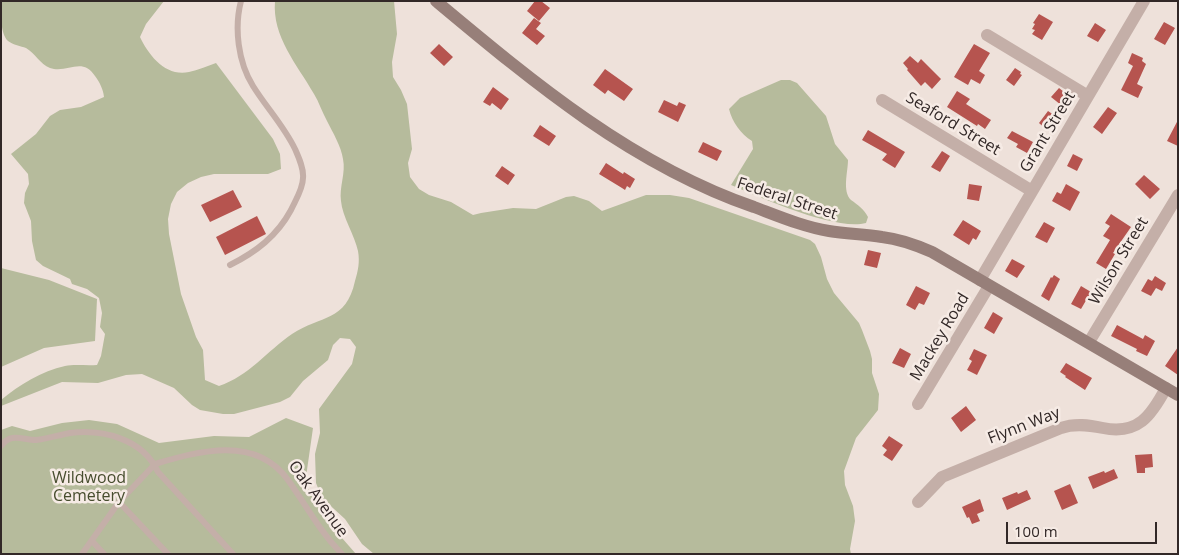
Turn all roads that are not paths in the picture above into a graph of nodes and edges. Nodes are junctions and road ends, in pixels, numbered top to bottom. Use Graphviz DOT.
graph roads {
  1 [pos="241,1"];
  2 [pos="436,1"];
  3 [pos="1144,1"];
  4 [pos="986,34"];
  5 [pos="1088,96"];
  6 [pos="882,100"];
  7 [pos="1032,191"];
  8 [pos="1178,195"];
  9 [pos="230,265"];
  10 [pos="984,283"];
  11 [pos="1089,342"];
  12 [pos="1166,388"];
  13 [pos="1178,395"];
  14 [pos="918,404"];
  15 [pos="1,446"];
  16 [pos="155,464"];
  17 [pos="119,502"];
  18 [pos="918,502"];
  19 [pos="92,540"];
  20 [pos="82,554"];
  21 [pos="104,554"];
  22 [pos="168,554"];
  23 [pos="233,554"];
  24 [pos="342,554"];
  1 -- 9 [label="lane"];
  2 -- 10 [label="street, Federal Street"];
  3 -- 5 [label="street, Grant Street"];
  4 -- 5 [label="street"];
  5 -- 7 [label="street, Grant Street"];
  6 -- 7 [label="street, Seaford Street"];
  7 -- 10 [label="street, Grant Street"];
  8 -- 11 [label="street, Wilson Street"];
  10 -- 11 [label="street, Federal Street"];
  10 -- 14 [label="street, Mackey Road"];
  11 -- 12 [label="street, Federal Street"];
  12 -- 13 [label="street, Federal Street"];
  12 -- 18 [label="street, Flynn Way"];
  15 -- 16 [label="lane"];
  16 -- 17 [label="lane"];
  16 -- 23 [label="lane"];
  16 -- 24 [label="lane, Oak Avenue"];
  17 -- 19 [label="lane"];
  17 -- 22 [label="lane"];
  19 -- 20 [label="lane"];
  19 -- 21 [label="lane"];
}
